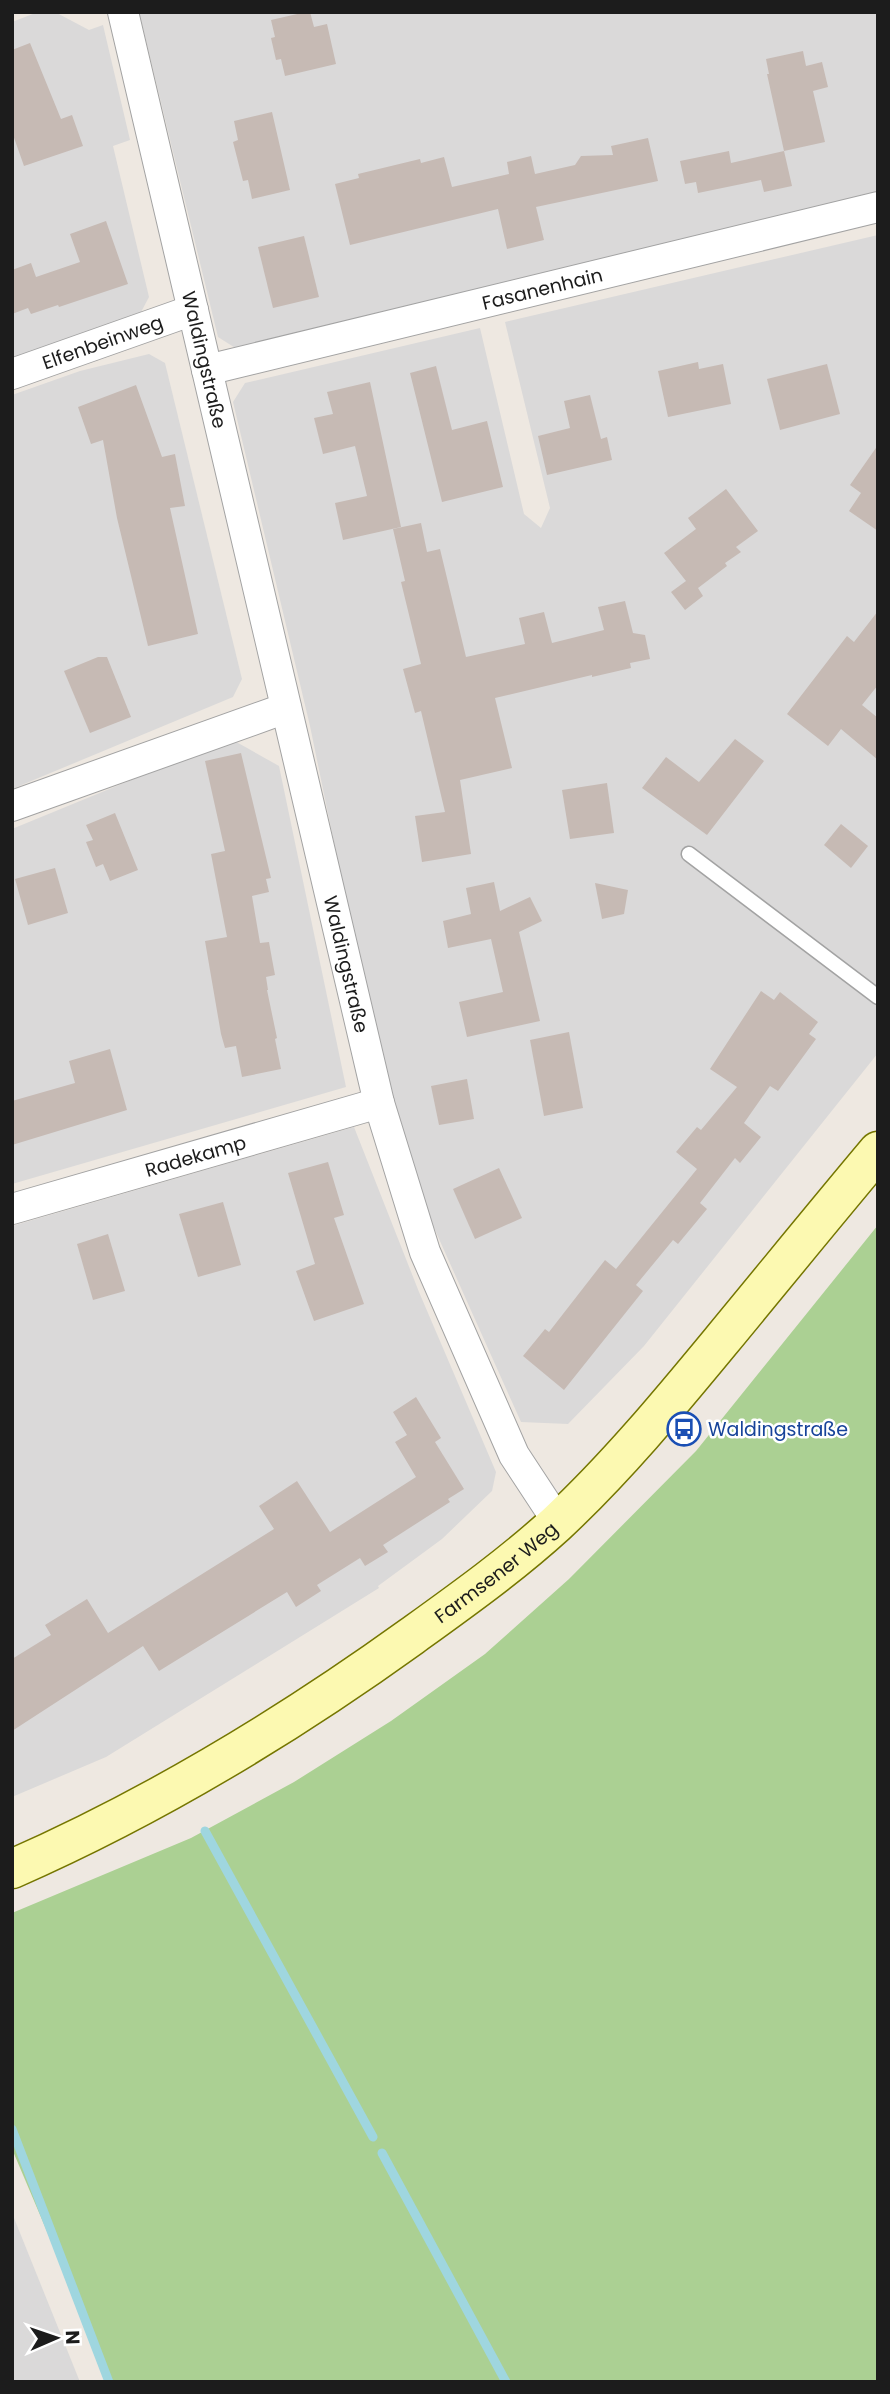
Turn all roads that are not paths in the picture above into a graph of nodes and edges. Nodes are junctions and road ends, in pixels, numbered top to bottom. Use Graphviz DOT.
graph roads {
  1 [pos="123,12"];
  2 [pos="878,207"];
  3 [pos="193,310"];
  4 [pos="207,370"];
  5 [pos="12,374"];
  6 [pos="286,708"];
  7 [pos="12,806"];
  8 [pos="689,855"];
  9 [pos="878,997"];
  10 [pos="379,1103"];
  11 [pos="878,1151"];
  12 [pos="12,1209"];
  13 [pos="558,1522"];
  14 [pos="12,1869"];
  1 -- 3 [label="street, Waldingstraße"];
  2 -- 4 [label="street, Fasanenhain"];
  3 -- 4 [label="street, Waldingstraße"];
  3 -- 5 [label="street, Elfenbeinweg"];
  4 -- 6 [label="street, Waldingstraße"];
  6 -- 7 [label="street"];
  6 -- 10 [label="street, Waldingstraße"];
  8 -- 9 [label="lane"];
  10 -- 12 [label="street, Radekamp"];
  10 -- 13 [label="street, Waldingstraße"];
  11 -- 13 [label="main road, Farmsener Weg"];
  13 -- 14 [label="main road, Farmsener Weg"];
}
